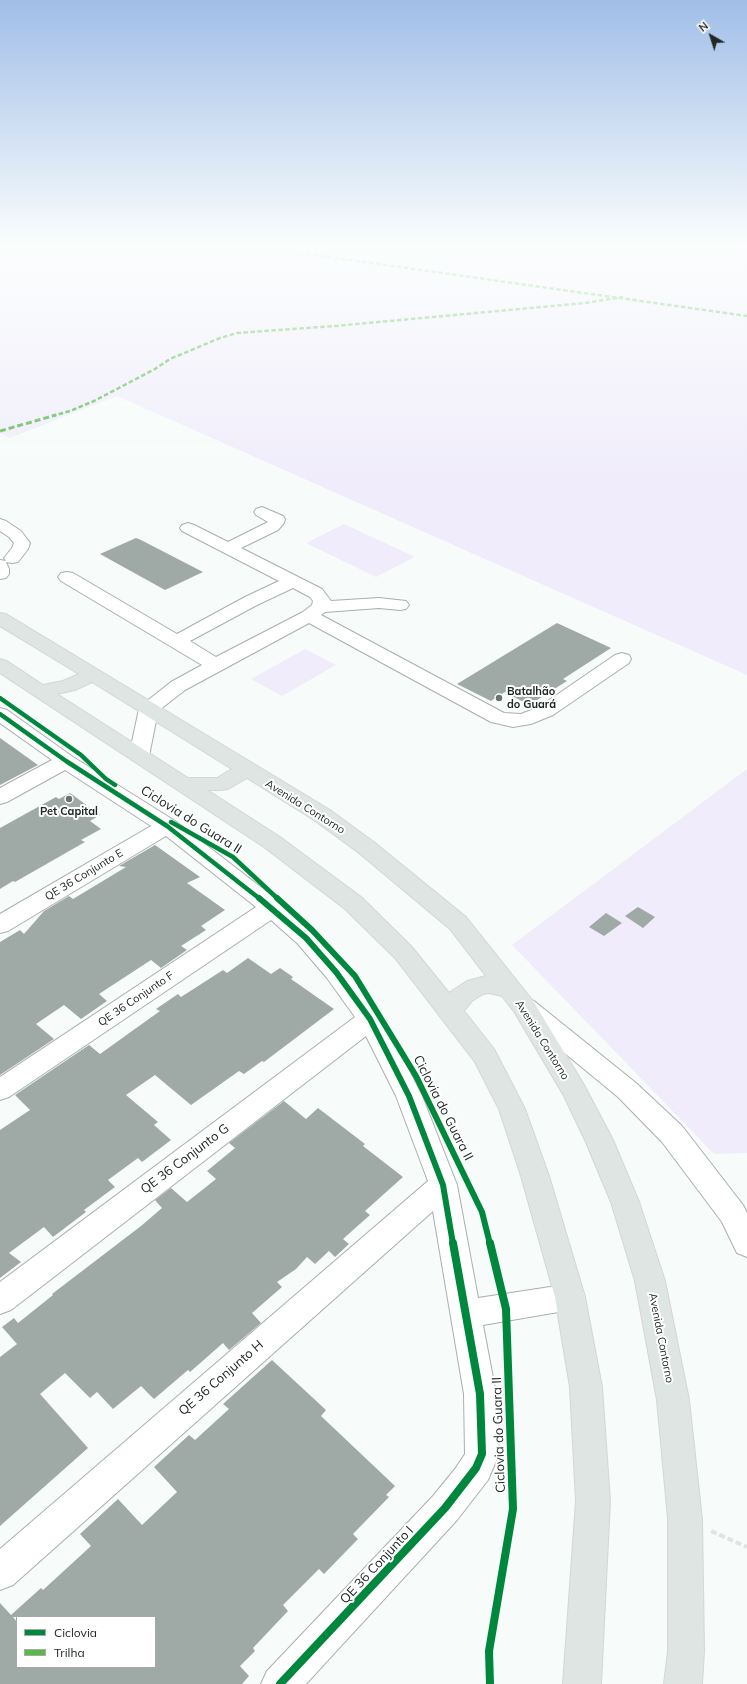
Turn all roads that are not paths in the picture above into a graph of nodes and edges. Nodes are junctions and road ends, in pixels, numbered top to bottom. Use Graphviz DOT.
graph roads {
  1 [pos="262,512"];
  2 [pos="0,524"];
  3 [pos="188,528"];
  4 [pos="0,540"];
  5 [pos="228,548"];
  6 [pos="3,567"];
  7 [pos="67,577"];
  8 [pos="293,581"];
  9 [pos="400,606"];
  10 [pos="314,611"];
  11 [pos="0,618"];
  12 [pos="177,641"];
  13 [pos="622,659"];
  14 [pos="0,665"];
  15 [pos="215,665"];
  16 [pos="93,675"];
  17 [pos="39,691"];
  18 [pos="149,709"];
  19 [pos="0,714"];
  20 [pos="139,756"];
  21 [pos="66,761"];
  22 [pos="244,769"];
  23 [pos="184,784"];
  24 [pos="0,797"];
  25 [pos="167,826"];
  26 [pos="272,908"];
  27 [pos="0,925"];
  28 [pos="518,998"];
  29 [pos="451,1012"];
  30 [pos="370,1019"];
  31 [pos="0,1090"];
  32 [pos="443,1184"];
  33 [pos="747,1244"];
  34 [pos="570,1297"];
  35 [pos="0,1300"];
  36 [pos="466,1314"];
  37 [pos="0,1572"];
  38 [pos="280,1684"];
  39 [pos="582,1684"];
  40 [pos="683,1684"];
  1 -- 5 [label="street"];
  2 -- 6 [label="street"];
  3 -- 5 [label="street"];
  4 -- 6 [label="street"];
  5 -- 8 [label="street"];
  7 -- 12 [label="street"];
  8 -- 10 [label="street"];
  8 -- 12 [label="street"];
  9 -- 10 [label="street"];
  10 -- 13 [label="street"];
  10 -- 15 [label="street"];
  11 -- 16 [label="main road, Avenida Contorno"];
  12 -- 15 [label="street"];
  14 -- 17 [label="main road"];
  15 -- 18 [label="street"];
  16 -- 17 [label="main road"];
  16 -- 18 [label="main road, Avenida Contorno"];
  17 -- 20 [label="main road"];
  18 -- 20 [label="street"];
  18 -- 22 [label="main road, Avenida Contorno"];
  19 -- 21 [label="street"];
  20 -- 23 [label="main road"];
  21 -- 24 [label="street"];
  21 -- 25 [label="street"];
  22 -- 23 [label="main road"];
  22 -- 28 [label="main road, Avenida Contorno"];
  23 -- 29 [label="main road"];
  25 -- 26 [label="street"];
  25 -- 27 [label="street, QE 36 Conjunto E"];
  26 -- 30 [label="street"];
  26 -- 31 [label="street, QE 36 Conjunto F"];
  28 -- 29 [label="main road"];
  28 -- 33 [label="street"];
  28 -- 40 [label="main road, Avenida Contorno"];
  29 -- 34 [label="main road"];
  30 -- 32 [label="street"];
  30 -- 35 [label="street, QE 36 Conjunto G"];
  32 -- 36 [label="street"];
  32 -- 37 [label="street, QE 36 Conjunto H"];
  34 -- 36 [label="street"];
  34 -- 39 [label="main road"];
  36 -- 38 [label="street, QE 36 Conjunto I"];
}
